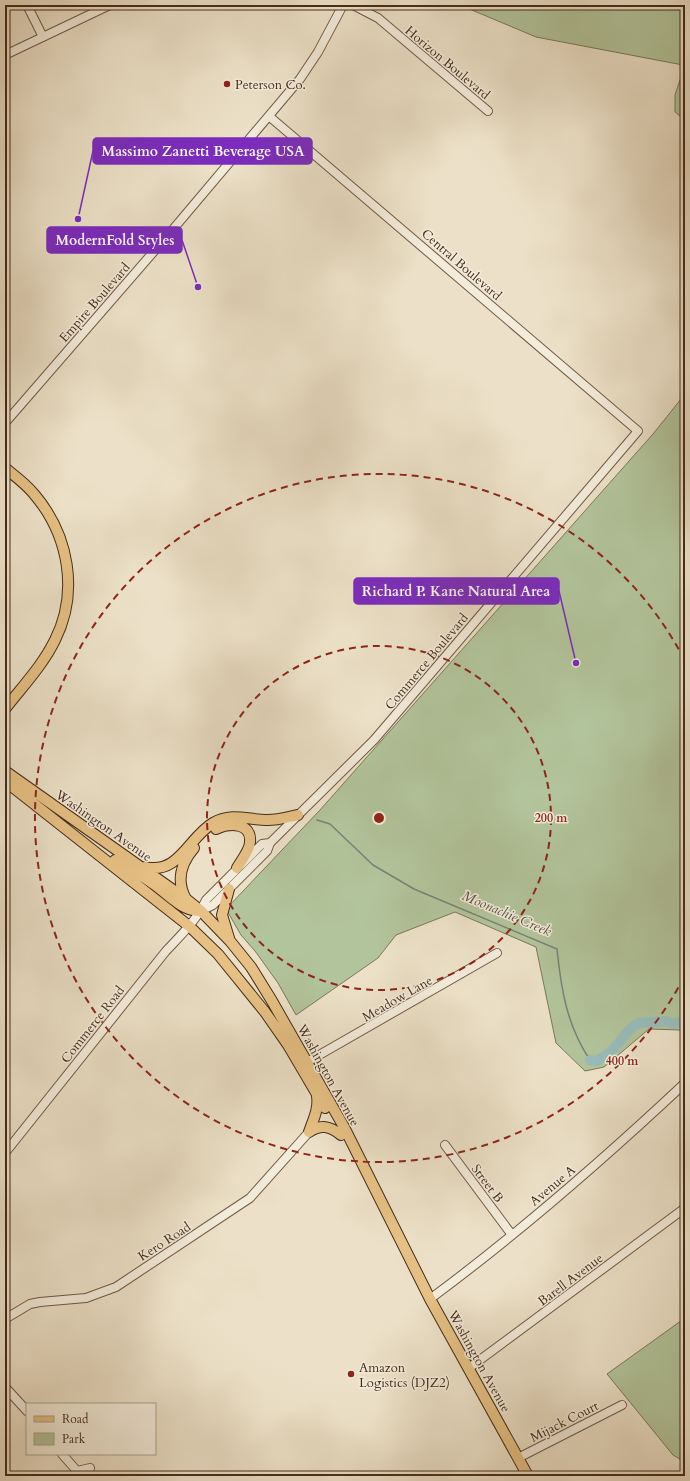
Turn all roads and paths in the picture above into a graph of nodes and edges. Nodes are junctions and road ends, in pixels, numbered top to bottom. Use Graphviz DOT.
graph roads {
  1 [pos="27,5"];
  2 [pos="110,5"];
  3 [pos="343,5"];
  4 [pos="353,5"];
  5 [pos="43,37"];
  6 [pos="5,55"];
  7 [pos="488,111"];
  8 [pos="270,117"];
  9 [pos="5,422"];
  10 [pos="638,431"];
  11 [pos="5,468"];
  12 [pos="5,709"];
  13 [pos="5,766"];
  14 [pos="5,771"];
  15 [pos="17,780"];
  16 [pos="5,781"];
  17 [pos="298,814"];
  18 [pos="270,843"];
  19 [pos="88,846"];
  20 [pos="140,865"];
  21 [pos="237,868"];
  22 [pos="229,889"];
  23 [pos="186,899"];
  24 [pos="201,911"];
  25 [pos="189,926"];
  26 [pos="230,941"];
  27 [pos="497,953"];
  28 [pos="308,1062"];
  29 [pos="685,1083"];
  30 [pos="317,1094"];
  31 [pos="309,1132"];
  32 [pos="340,1135"];
  33 [pos="445,1145"];
  34 [pos="5,1153"];
  35 [pos="685,1208"];
  36 [pos="512,1235"];
  37 [pos="430,1299"];
  38 [pos="5,1319"];
  39 [pos="469,1368"];
  40 [pos="5,1387"];
  41 [pos="622,1405"];
  42 [pos="26,1410"];
  43 [pos="63,1455"];
  44 [pos="518,1458"];
  45 [pos="90,1468"];
  46 [pos="520,1476"];
  47 [pos="528,1476"];
  1 -- 5 [label="street"];
  2 -- 5 [label="street"];
  3 -- 8 [label="street, Empire Boulevard"];
  4 -- 7 [label="street, Horizon Boulevard"];
  5 -- 6 [label="street"];
  8 -- 9 [label="street, Empire Boulevard"];
  8 -- 10 [label="street, Central Boulevard"];
  10 -- 17 [label="street, Commerce Boulevard"];
  11 -- 12 [label="main road"];
  13 -- 15 [label="main road"];
  14 -- 15 [label="main road, Washington Avenue"];
  15 -- 20 [label="main road, Washington Avenue"];
  16 -- 19 [label="main road, Washington Avenue"];
  17 -- 18 [label="street, Commerce Boulevard"];
  17 -- 20 [label="main road"];
  18 -- 21 [label="street, Commerce Boulevard"];
  18 -- 22 [label="street, Commerce Boulevard"];
  19 -- 24 [label="main road"];
  19 -- 25 [label="main road, Washington Avenue"];
  20 -- 23 [label="main road, Washington Avenue"];
  21 -- 23 [label="main road"];
  21 -- 24 [label="street, Commerce Boulevard"];
  22 -- 24 [label="street, Commerce Boulevard"];
  22 -- 26 [label="main road"];
  23 -- 24 [label="main road, Washington Avenue"];
  24 -- 25 [label="street, Commerce Road"];
  24 -- 26 [label="main road, Washington Avenue"];
  25 -- 30 [label="main road, Washington Avenue"];
  25 -- 34 [label="street, Commerce Road"];
  26 -- 28 [label="main road, Washington Avenue"];
  27 -- 28 [label="street, Meadow Lane"];
  28 -- 37 [label="main road, Washington Avenue"];
  29 -- 36 [label="street, Avenue A"];
  30 -- 31 [label="main road"];
  30 -- 32 [label="main road, Washington Avenue"];
  31 -- 32 [label="main road"];
  31 -- 38 [label="street, Kero Road"];
  32 -- 46 [label="main road, Washington Avenue"];
  33 -- 36 [label="street, Street B"];
  35 -- 39 [label="street, Barell Avenue"];
  36 -- 37 [label="street, Avenue A"];
  37 -- 39 [label="main road, Washington Avenue"];
  39 -- 44 [label="main road, Washington Avenue"];
  40 -- 42 [label="street"];
  41 -- 44 [label="street, Mijack Court"];
  43 -- 45 [label="street"];
  44 -- 47 [label="main road, Washington Avenue"];
}
